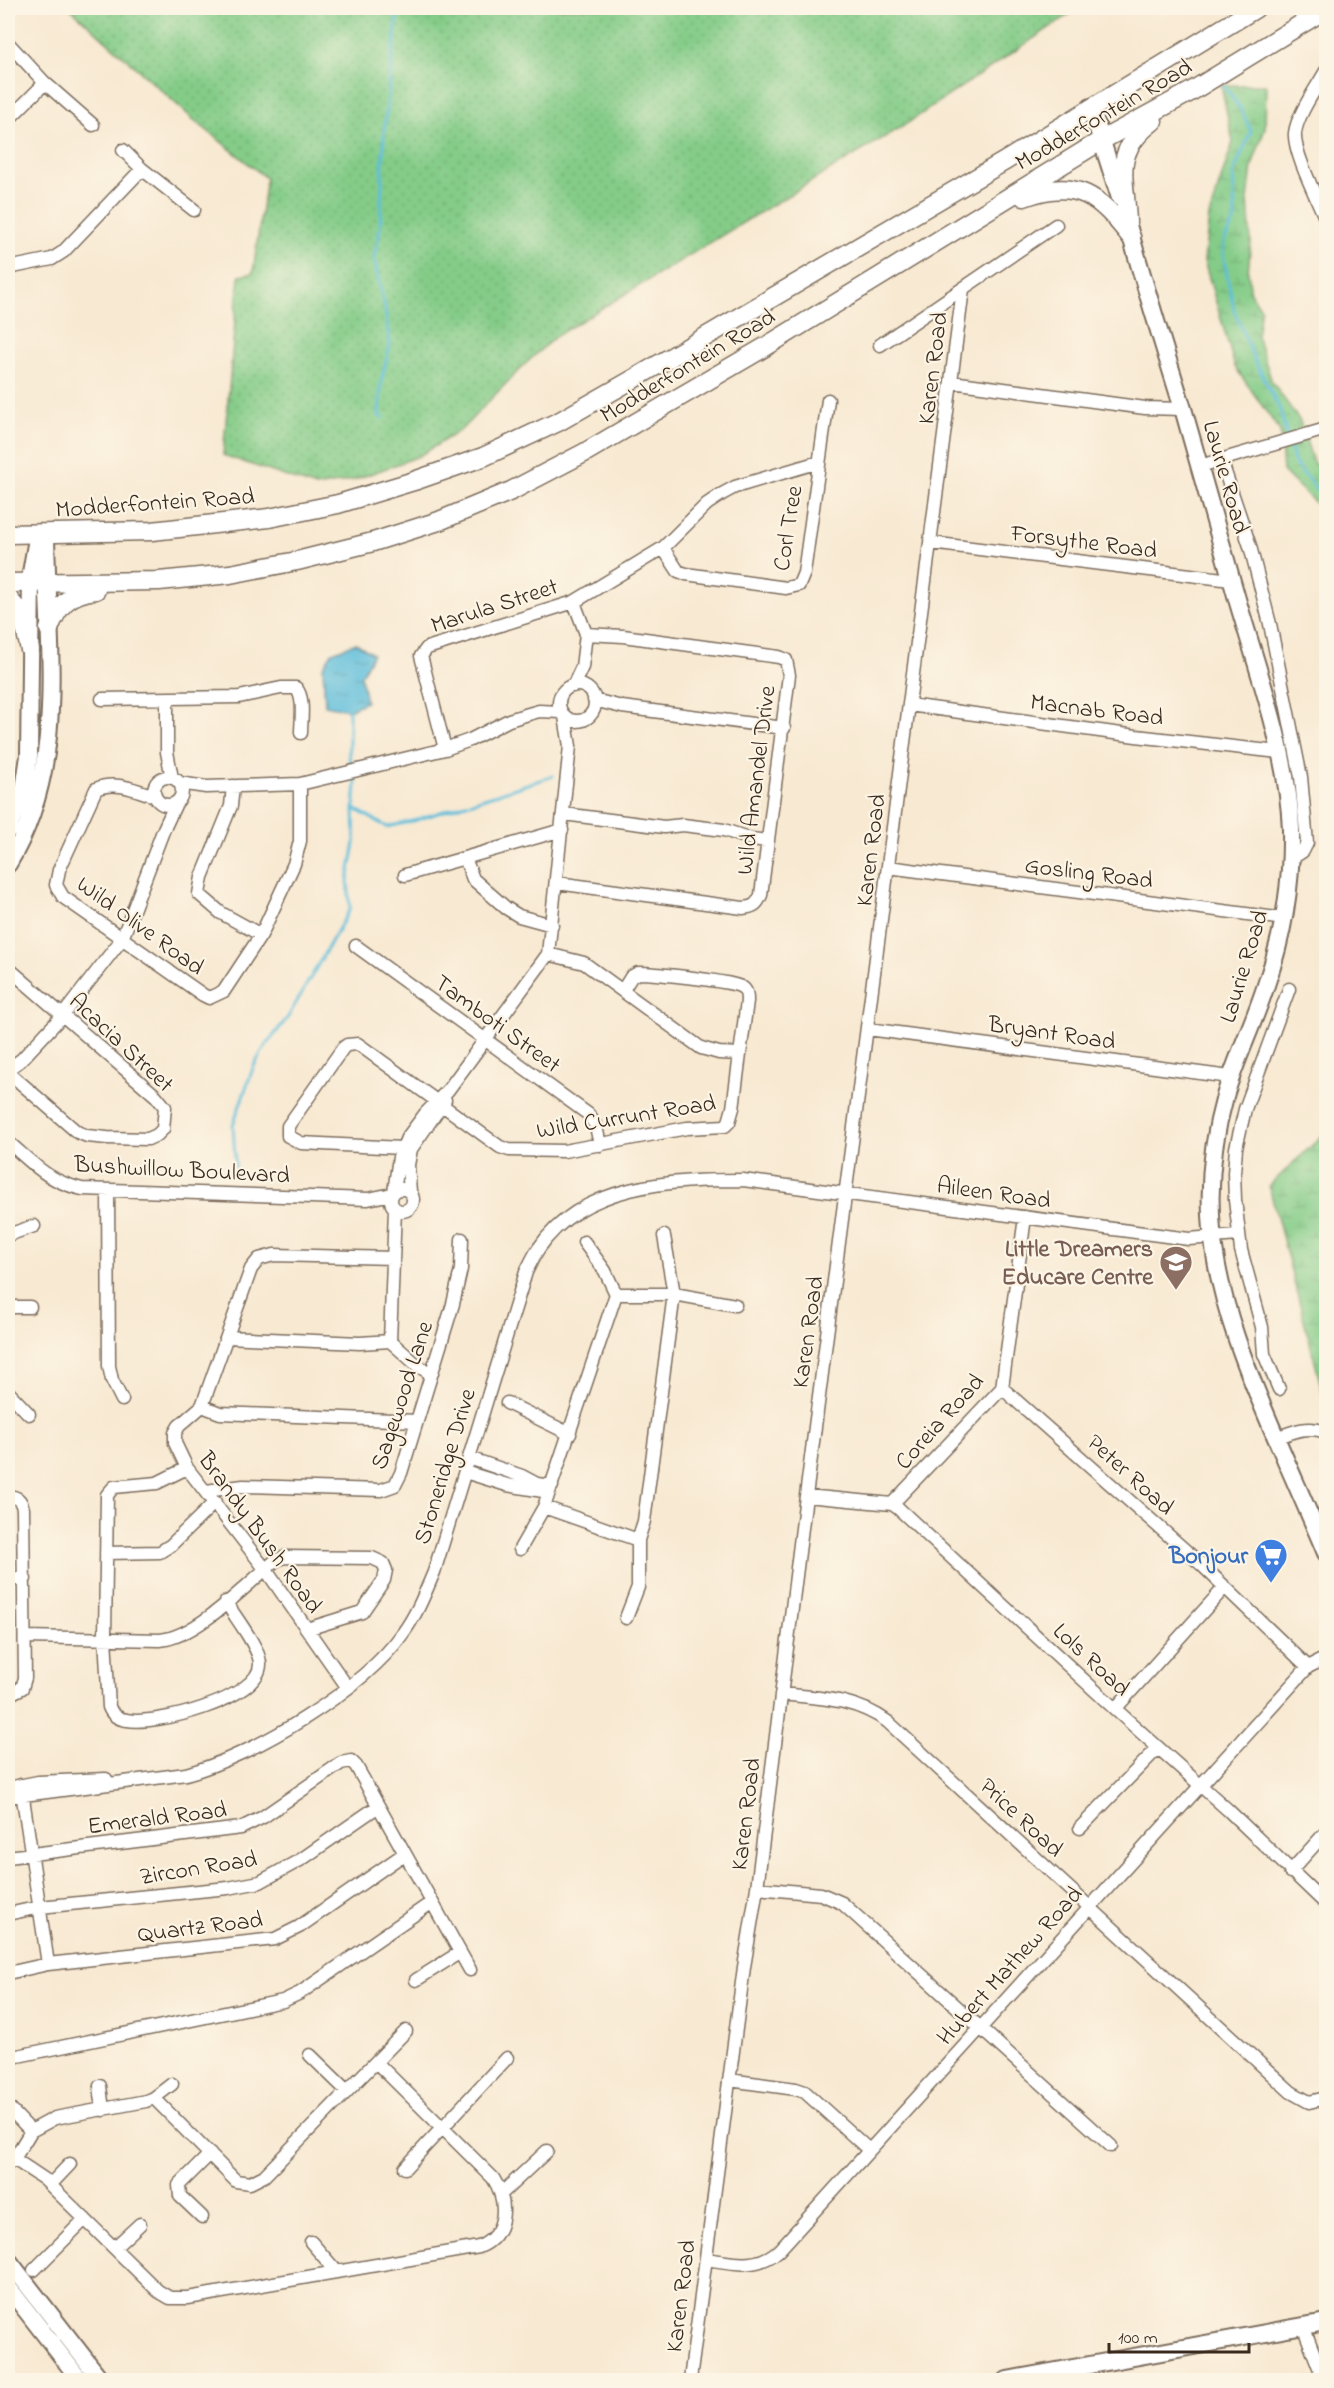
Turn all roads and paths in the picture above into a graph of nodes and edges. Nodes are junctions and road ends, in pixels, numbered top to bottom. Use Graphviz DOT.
graph roads {
  1 [pos="1256,8"];
  2 [pos="1326,9"];
  3 [pos="8,43"];
  4 [pos="1326,71"];
  5 [pos="45,83"];
  6 [pos="1192,90"];
  7 [pos="1091,107"];
  8 [pos="8,120"];
  9 [pos="93,125"];
  10 [pos="1102,140"];
  11 [pos="123,150"];
  12 [pos="142,169"];
  13 [pos="992,208"];
  14 [pos="194,210"];
  15 [pos="1326,220"];
  16 [pos="1056,225"];
  17 [pos="1129,230"];
  18 [pos="8,268"];
  19 [pos="963,289"];
  20 [pos="880,345"];
  21 [pos="952,382"];
  22 [pos="828,400"];
  23 [pos="1183,409"];
  24 [pos="1322,430"];
  25 [pos="1221,460"];
  26 [pos="819,462"];
  27 [pos="1200,466"];
  28 [pos="42,533"];
  29 [pos="8,534"];
  30 [pos="931,543"];
  31 [pos="663,548"];
  32 [pos="1232,580"];
  33 [pos="159,581"];
  34 [pos="38,583"];
  35 [pos="8,584"];
  36 [pos="8,598"];
  37 [pos="574,602"];
  38 [pos="49,628"];
  39 [pos="586,634"];
  40 [pos="30,650"];
  41 [pos="582,667"];
  42 [pos="1280,670"];
  43 [pos="1259,675"];
  44 [pos="573,686"];
  45 [pos="560,696"];
  46 [pos="102,699"];
  47 [pos="167,699"];
  48 [pos="592,700"];
  49 [pos="909,705"];
  50 [pos="539,711"];
  51 [pos="563,715"];
  52 [pos="581,721"];
  53 [pos="784,728"];
  54 [pos="301,733"];
  55 [pos="570,746"];
  56 [pos="445,749"];
  57 [pos="167,752"];
  58 [pos="1279,752"];
  59 [pos="176,780"];
  60 [pos="300,784"];
  61 [pos="233,786"];
  62 [pos="206,787"];
  63 [pos="158,791"];
  64 [pos="179,799"];
  65 [pos="564,814"];
  66 [pos="8,830"];
  67 [pos="562,830"];
  68 [pos="163,831"];
  69 [pos="768,841"];
  70 [pos="465,858"];
  71 [pos="1291,860"];
  72 [pos="8,864"];
  73 [pos="888,867"];
  74 [pos="405,874"];
  75 [pos="557,883"];
  76 [pos="1285,919"];
  77 [pos="552,925"];
  78 [pos="261,935"];
  79 [pos="122,939"];
  80 [pos="356,946"];
  81 [pos="548,954"];
  82 [pos="8,968"];
  83 [pos="1289,989"];
  84 [pos="623,990"];
  85 [pos="63,1015"];
  86 [pos="868,1029"];
  87 [pos="485,1041"];
  88 [pos="740,1054"];
  89 [pos="9,1076"];
  90 [pos="1230,1077"];
  91 [pos="440,1103"];
  92 [pos="8,1142"];
  93 [pos="600,1145"];
  94 [pos="406,1149"];
  95 [pos="770,1183"];
  96 [pos="108,1190"];
  97 [pos="410,1192"];
  98 [pos="846,1193"];
  99 [pos="396,1202"];
  100 [pos="1025,1217"];
  101 [pos="34,1226"];
  102 [pos="8,1235"];
  103 [pos="1238,1235"];
  104 [pos="664,1236"];
  105 [pos="462,1239"];
  106 [pos="1213,1239"];
  107 [pos="584,1242"];
  108 [pos="393,1258"];
  109 [pos="616,1294"];
  110 [pos="674,1294"];
  111 [pos="735,1305"];
  112 [pos="8,1307"];
  113 [pos="30,1307"];
  114 [pos="227,1337"];
  115 [pos="390,1341"];
  116 [pos="431,1374"];
  117 [pos="1002,1388"];
  118 [pos="1279,1389"];
  119 [pos="8,1392"];
  120 [pos="122,1400"];
  121 [pos="507,1403"];
  122 [pos="202,1406"];
  123 [pos="29,1414"];
  124 [pos="417,1421"];
  125 [pos="1326,1432"];
  126 [pos="570,1434"];
  127 [pos="1276,1438"];
  128 [pos="469,1458"];
  129 [pos="187,1468"];
  130 [pos="465,1472"];
  131 [pos="551,1489"];
  132 [pos="206,1491"];
  133 [pos="8,1496"];
  134 [pos="806,1496"];
  135 [pos="215,1503"];
  136 [pos="892,1504"];
  137 [pos="544,1508"];
  138 [pos="638,1540"];
  139 [pos="520,1549"];
  140 [pos="106,1553"];
  141 [pos="1326,1553"];
  142 [pos="266,1570"];
  143 [pos="8,1579"];
  144 [pos="25,1579"];
  145 [pos="1225,1587"];
  146 [pos="226,1602"];
  147 [pos="626,1618"];
  148 [pos="310,1634"];
  149 [pos="26,1637"];
  150 [pos="105,1637"];
  151 [pos="1326,1658"];
  152 [pos="1308,1667"];
  153 [pos="348,1688"];
  154 [pos="781,1694"];
  155 [pos="8,1695"];
  156 [pos="1115,1709"];
  157 [pos="1158,1748"];
  158 [pos="1200,1786"];
  159 [pos="8,1788"];
  160 [pos="21,1790"];
  161 [pos="8,1797"];
  162 [pos="377,1807"];
  163 [pos="1080,1828"];
  164 [pos="1326,1832"];
  165 [pos="30,1853"];
  166 [pos="404,1854"];
  167 [pos="8,1857"];
  168 [pos="1290,1872"];
  169 [pos="757,1888"];
  170 [pos="431,1903"];
  171 [pos="1326,1905"];
  172 [pos="40,1907"];
  173 [pos="1090,1908"];
  174 [pos="8,1914"];
  175 [pos="459,1953"];
  176 [pos="48,1964"];
  177 [pos="470,1970"];
  178 [pos="8,1973"];
  179 [pos="416,1980"];
  180 [pos="979,2029"];
  181 [pos="406,2031"];
  182 [pos="310,2055"];
  183 [pos="8,2058"];
  184 [pos="507,2058"];
  185 [pos="376,2062"];
  186 [pos="729,2080"];
  187 [pos="172,2084"];
  188 [pos="100,2086"];
  189 [pos="347,2091"];
  190 [pos="154,2098"];
  191 [pos="1326,2098"];
  192 [pos="8,2107"];
  193 [pos="103,2110"];
  194 [pos="442,2126"];
  195 [pos="31,2131"];
  196 [pos="1111,2146"];
  197 [pos="869,2150"];
  198 [pos="547,2151"];
  199 [pos="210,2154"];
  200 [pos="10,2162"];
  201 [pos="70,2164"];
  202 [pos="405,2168"];
  203 [pos="50,2185"];
  204 [pos="501,2194"];
  205 [pos="202,2217"];
  206 [pos="85,2219"];
  207 [pos="140,2224"];
  208 [pos="311,2242"];
  209 [pos="114,2248"];
  210 [pos="706,2259"];
  211 [pos="8,2260"];
  212 [pos="34,2270"];
  213 [pos="337,2272"];
  214 [pos="8,2287"];
  215 [pos="1326,2322"];
  216 [pos="1303,2326"];
  217 [pos="80,2380"];
  218 [pos="101,2380"];
  219 [pos="690,2380"];
  220 [pos="1007,2380"];
  221 [pos="1324,2380"];
  1 -- 7 [label="main road, Modderfontein Road"];
  2 -- 6 [label="main road, Modderfontein Road"];
  3 -- 5 [label="street"];
  4 -- 15 [label="street"];
  5 -- 8 [label="street"];
  5 -- 9 [label="street"];
  6 -- 10 [label="main road, Modderfontein Road"];
  6 -- 17 [label="main road"];
  7 -- 10 [label="main road, Laurie Road"];
  7 -- 28 [label="main road, Modderfontein Road"];
  10 -- 13 [label="main road, Modderfontein Road"];
  10 -- 17 [label="main road, Laurie Road"];
  11 -- 12 [label="street"];
  12 -- 14 [label="street"];
  12 -- 18 [label="street"];
  13 -- 17 [label="main road"];
  13 -- 33 [label="main road, Modderfontein Road"];
  16 -- 19 [label="street"];
  17 -- 23 [label="main road, Laurie Road"];
  19 -- 20 [label="street"];
  19 -- 21 [label="street, Karen Road"];
  21 -- 23 [label="street"];
  21 -- 30 [label="street, Karen Road"];
  22 -- 26 [label="street, Corl Tree"];
  23 -- 27 [label="main road, Laurie Road"];
  24 -- 25 [label="street"];
  25 -- 27 [label="street"];
  25 -- 42 [label="street"];
  26 -- 31 [label="street, Marula Street"];
  26 -- 31 [label="street, Corl Tree"];
  27 -- 32 [label="main road, Laurie Road"];
  28 -- 29 [label="main road, Modderfontein Road"];
  28 -- 34 [label="main road"];
  30 -- 32 [label="street, Forsythe Road"];
  30 -- 49 [label="street, Karen Road"];
  31 -- 37 [label="street, Marula Street"];
  32 -- 43 [label="main road, Laurie Road"];
  33 -- 34 [label="main road, Modderfontein Road"];
  33 -- 38 [label="main road"];
  34 -- 35 [label="main road, Modderfontein Road"];
  34 -- 38 [label="main road"];
  34 -- 40 [label="main road"];
  36 -- 40 [label="main road"];
  37 -- 39 [label="street"];
  37 -- 56 [label="street, Marula Street"];
  38 -- 72 [label="main road"];
  39 -- 41 [label="street"];
  39 -- 53 [label="street, Wild Amandel Drive"];
  40 -- 66 [label="main road"];
  41 -- 44 [label="street"];
  41 -- 48 [label="street"];
  42 -- 43 [label="street"];
  42 -- 71 [label="street"];
  43 -- 58 [label="main road, Laurie Road"];
  44 -- 45 [label="street"];
  44 -- 48 [label="street"];
  45 -- 50 [label="street"];
  45 -- 51 [label="street"];
  46 -- 47 [label="street"];
  47 -- 54 [label="street"];
  47 -- 57 [label="street"];
  48 -- 52 [label="street"];
  48 -- 53 [label="street"];
  49 -- 58 [label="street, Macnab Road"];
  49 -- 73 [label="street, Karen Road"];
  50 -- 51 [label="street"];
  50 -- 56 [label="street"];
  51 -- 52 [label="street"];
  51 -- 55 [label="street"];
  52 -- 55 [label="street"];
  53 -- 69 [label="street, Wild Amandel Drive"];
  55 -- 65 [label="street"];
  56 -- 60 [label="street"];
  57 -- 59 [label="street"];
  57 -- 63 [label="street"];
  58 -- 71 [label="main road, Laurie Road"];
  59 -- 62 [label="street"];
  59 -- 63 [label="street"];
  59 -- 64 [label="street"];
  60 -- 61 [label="street"];
  60 -- 78 [label="street, Wild Olive Road"];
  61 -- 62 [label="street"];
  61 -- 78 [label="street"];
  62 -- 64 [label="street"];
  63 -- 64 [label="street"];
  63 -- 68 [label="street"];
  63 -- 79 [label="street, Wild Olive Road"];
  64 -- 68 [label="street"];
  65 -- 67 [label="street"];
  65 -- 69 [label="street"];
  67 -- 70 [label="street"];
  67 -- 75 [label="street"];
  68 -- 79 [label="street"];
  69 -- 75 [label="street, Wild Amandel Drive"];
  70 -- 74 [label="street"];
  70 -- 77 [label="street"];
  71 -- 76 [label="main road, Laurie Road"];
  73 -- 76 [label="street, Gosling Road"];
  73 -- 86 [label="street, Karen Road"];
  75 -- 77 [label="street"];
  76 -- 90 [label="main road, Laurie Road"];
  77 -- 81 [label="street"];
  78 -- 79 [label="street, Wild Olive Road"];
  79 -- 85 [label="street"];
  80 -- 87 [label="street, Tamboti Street"];
  81 -- 84 [label="street, Wild Currunt Road"];
  81 -- 87 [label="street"];
  82 -- 85 [label="street, Acacia Street"];
  83 -- 103 [label="street"];
  84 -- 88 [label="street, Wild Currunt Road"];
  84 -- 88 [label="street"];
  85 -- 89 [label="street"];
  85 -- 89 [label="street, Acacia Street"];
  86 -- 90 [label="street, Bryant Road"];
  86 -- 98 [label="street, Karen Road"];
  87 -- 91 [label="street"];
  87 -- 93 [label="street, Tamboti Street"];
  88 -- 93 [label="street, Wild Currunt Road"];
  90 -- 106 [label="main road, Laurie Road"];
  91 -- 93 [label="street, Wild Currunt Road"];
  91 -- 94 [label="street"];
  91 -- 94 [label="street, Wild Currunt Road"];
  92 -- 96 [label="street, Bushwillow Boulevard"];
  94 -- 97 [label="street"];
  94 -- 99 [label="street"];
  95 -- 98 [label="street, Aileen Road"];
  95 -- 128 [label="street, Stoneridge Drive"];
  96 -- 99 [label="street, Bushwillow Boulevard"];
  96 -- 120 [label="street"];
  97 -- 99 [label="street, Bushwillow Boulevard"];
  97 -- 99 [label="street"];
  98 -- 100 [label="street, Aileen Road"];
  98 -- 134 [label="street, Karen Road"];
  99 -- 108 [label="street"];
  100 -- 106 [label="street, Aileen Road"];
  100 -- 117 [label="street, Coreia Road"];
  101 -- 102 [label="street"];
  103 -- 106 [label="street, Aileen Road"];
  103 -- 118 [label="street"];
  104 -- 110 [label="street"];
  105 -- 116 [label="street, Sagewood Lane"];
  106 -- 127 [label="main road, Laurie Road"];
  107 -- 109 [label="street"];
  108 -- 114 [label="street, Brandy Bush Road"];
  108 -- 115 [label="street"];
  109 -- 110 [label="street"];
  109 -- 126 [label="street"];
  110 -- 111 [label="street"];
  110 -- 138 [label="street"];
  112 -- 113 [label="street"];
  114 -- 115 [label="street"];
  114 -- 122 [label="street, Brandy Bush Road"];
  115 -- 116 [label="street"];
  116 -- 124 [label="street, Sagewood Lane"];
  117 -- 136 [label="street, Coreia Road"];
  117 -- 145 [label="street, Peter Road"];
  119 -- 123 [label="street"];
  121 -- 126 [label="street"];
  122 -- 124 [label="street"];
  122 -- 129 [label="street, Brandy Bush Road"];
  124 -- 132 [label="street, Sagewood Lane"];
  125 -- 127 [label="street"];
  126 -- 131 [label="street"];
  127 -- 141 [label="main road, Laurie Road"];
  128 -- 130 [label="street, Stoneridge Drive"];
  128 -- 131 [label="street"];
  129 -- 132 [label="street, Brandy Bush Road"];
  129 -- 140 [label="street"];
  130 -- 131 [label="street"];
  130 -- 153 [label="street, Stoneridge Drive"];
  131 -- 137 [label="street"];
  132 -- 135 [label="street, Brandy Bush Road"];
  133 -- 144 [label="street"];
  134 -- 136 [label="street"];
  134 -- 154 [label="street, Karen Road"];
  135 -- 140 [label="street"];
  135 -- 142 [label="street, Brandy Bush Road"];
  136 -- 156 [label="street, Lols Road"];
  137 -- 138 [label="street"];
  137 -- 139 [label="street"];
  138 -- 147 [label="street"];
  140 -- 150 [label="street"];
  142 -- 146 [label="street"];
  142 -- 148 [label="street, Brandy Bush Road"];
  142 -- 148 [label="street"];
  143 -- 144 [label="street"];
  144 -- 149 [label="street"];
  145 -- 152 [label="street, Peter Road"];
  145 -- 156 [label="street"];
  146 -- 150 [label="street"];
  146 -- 150 [label="street"];
  148 -- 153 [label="street, Brandy Bush Road"];
  149 -- 150 [label="street"];
  149 -- 155 [label="street"];
  151 -- 152 [label="street, Hubert Mathew Road"];
  152 -- 158 [label="street, Hubert Mathew Road"];
  153 -- 160 [label="street, Stoneridge Drive"];
  154 -- 169 [label="street, Karen Road"];
  154 -- 173 [label="street, Price Road"];
  156 -- 157 [label="street, Lols Road"];
  157 -- 158 [label="street, Lols Road"];
  157 -- 163 [label="street"];
  158 -- 168 [label="street, Lols Road"];
  158 -- 173 [label="street, Hubert Mathew Road"];
  159 -- 160 [label="street, Stoneridge Drive"];
  160 -- 161 [label="street, Stoneridge Drive"];
  160 -- 165 [label="street"];
  162 -- 165 [label="street, Emerald Road"];
  162 -- 166 [label="street"];
  162 -- 172 [label="street, Zircon Road"];
  164 -- 168 [label="street"];
  165 -- 167 [label="street, Emerald Road"];
  165 -- 172 [label="street"];
  166 -- 170 [label="street"];
  166 -- 176 [label="street, Quartz Road"];
  168 -- 171 [label="street, Lols Road"];
  169 -- 180 [label="street"];
  169 -- 186 [label="street, Karen Road"];
  170 -- 175 [label="street"];
  170 -- 183 [label="street"];
  172 -- 174 [label="street, Zircon Road"];
  172 -- 176 [label="street"];
  173 -- 180 [label="street, Hubert Mathew Road"];
  173 -- 191 [label="street, Price Road"];
  175 -- 177 [label="street"];
  175 -- 179 [label="street"];
  176 -- 178 [label="street, Quartz Road"];
  180 -- 196 [label="street"];
  180 -- 197 [label="street, Hubert Mathew Road"];
  181 -- 185 [label="street"];
  182 -- 189 [label="street"];
  184 -- 194 [label="street"];
  185 -- 189 [label="street"];
  185 -- 194 [label="street"];
  186 -- 197 [label="street"];
  186 -- 210 [label="street, Karen Road"];
  187 -- 190 [label="street"];
  188 -- 193 [label="street"];
  189 -- 199 [label="street"];
  190 -- 193 [label="street"];
  190 -- 199 [label="street"];
  192 -- 195 [label="street"];
  193 -- 195 [label="street"];
  194 -- 202 [label="street"];
  194 -- 204 [label="street"];
  195 -- 200 [label="street"];
  197 -- 210 [label="street, Hubert Mathew Road"];
  198 -- 204 [label="street"];
  199 -- 205 [label="street"];
  200 -- 203 [label="street"];
  201 -- 203 [label="street"];
  203 -- 206 [label="street"];
  204 -- 213 [label="street"];
  206 -- 209 [label="street"];
  206 -- 212 [label="street"];
  207 -- 209 [label="street"];
  208 -- 213 [label="street"];
  209 -- 213 [label="street"];
  210 -- 219 [label="street, Karen Road"];
  211 -- 218 [label="main road"];
  214 -- 217 [label="main road"];
  215 -- 216 [label="main road"];
  216 -- 220 [label="main road"];
  216 -- 221 [label="street"];
}
